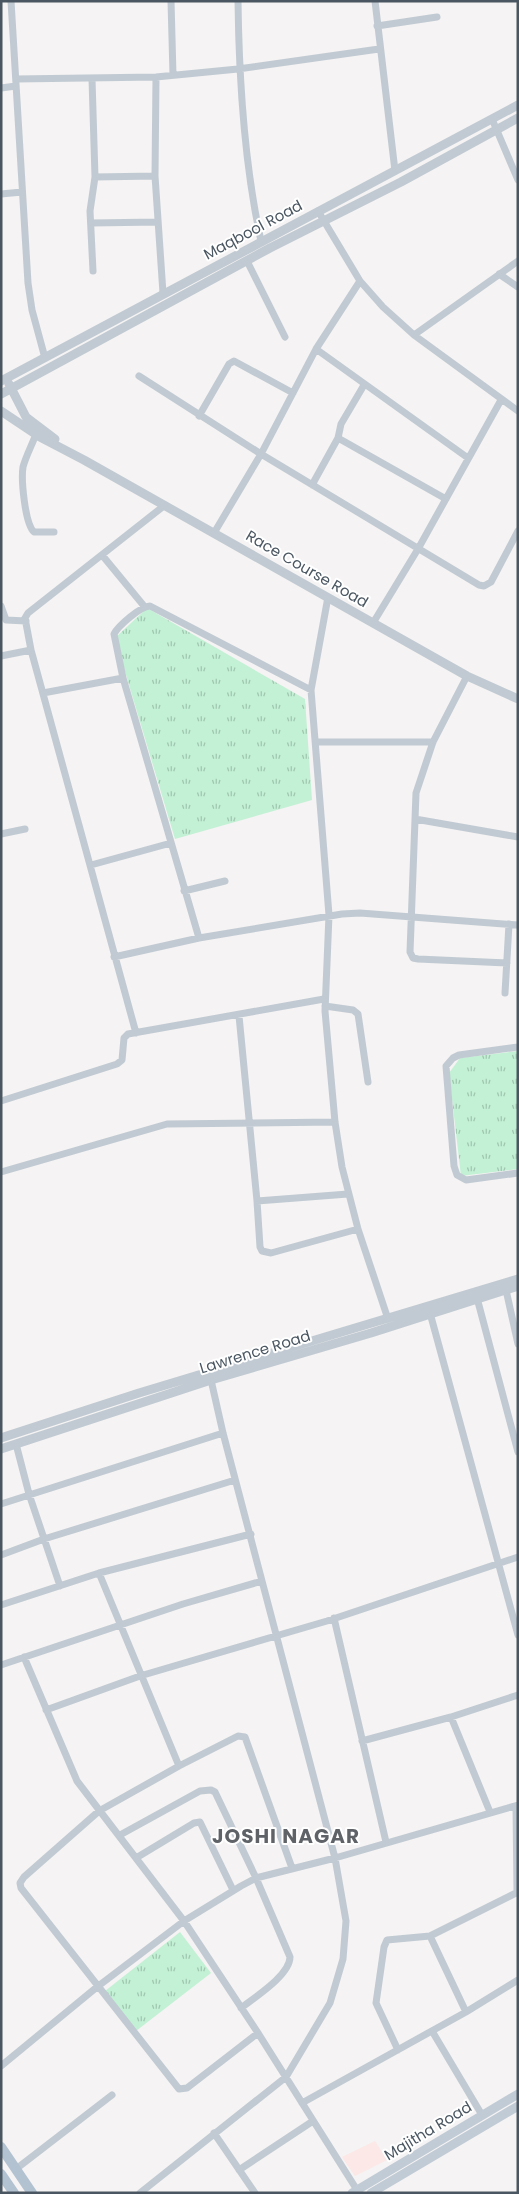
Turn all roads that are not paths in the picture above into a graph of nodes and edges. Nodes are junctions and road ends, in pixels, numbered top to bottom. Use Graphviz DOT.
graph roads {
  1 [pos="11,1"];
  2 [pos="171,1"];
  3 [pos="238,1"];
  4 [pos="375,1"];
  5 [pos="437,16"];
  6 [pos="377,26"];
  7 [pos="380,49"];
  8 [pos="238,69"];
  9 [pos="174,75"];
  10 [pos="156,77"];
  11 [pos="92,79"];
  12 [pos="16,82"];
  13 [pos="1,88"];
  14 [pos="518,105"];
  15 [pos="518,118"];
  16 [pos="492,119"];
  17 [pos="496,130"];
  18 [pos="395,171"];
  19 [pos="155,176"];
  20 [pos="95,177"];
  21 [pos="518,180"];
  22 [pos="22,192"];
  23 [pos="1,194"];
  24 [pos="318,211"];
  25 [pos="158,222"];
  26 [pos="324,222"];
  27 [pos="90,223"];
  28 [pos="261,241"];
  29 [pos="518,260"];
  30 [pos="247,261"];
  31 [pos="93,271"];
  32 [pos="499,274"];
  33 [pos="360,281"];
  34 [pos="518,287"];
  35 [pos="163,293"];
  36 [pos="414,336"];
  37 [pos="285,337"];
  38 [pos="316,349"];
  39 [pos="45,358"];
  40 [pos="139,376"];
  41 [pos="4,380"];
  42 [pos="364,385"];
  43 [pos="11,389"];
  44 [pos="293,393"];
  45 [pos="1,394"];
  46 [pos="501,400"];
  47 [pos="1,411"];
  48 [pos="518,411"];
  49 [pos="199,416"];
  50 [pos="36,434"];
  51 [pos="338,438"];
  52 [pos="260,454"];
  53 [pos="468,458"];
  54 [pos="84,460"];
  55 [pos="312,485"];
  56 [pos="446,499"];
  57 [pos="165,505"];
  58 [pos="518,531"];
  59 [pos="54,532"];
  60 [pos="214,533"];
  61 [pos="418,549"];
  62 [pos="102,554"];
  63 [pos="328,597"];
  64 [pos="1,606"];
  65 [pos="144,606"];
  66 [pos="26,621"];
  67 [pos="373,623"];
  68 [pos="31,650"];
  69 [pos="1,656"];
  70 [pos="467,676"];
  71 [pos="123,678"];
  72 [pos="311,690"];
  73 [pos="43,693"];
  74 [pos="517,698"];
  75 [pos="316,742"];
  76 [pos="433,742"];
  77 [pos="415,819"];
  78 [pos="25,829"];
  79 [pos="1,834"];
  80 [pos="518,837"];
  81 [pos="171,843"];
  82 [pos="90,865"];
  83 [pos="226,881"];
  84 [pos="184,891"];
  85 [pos="329,915"];
  86 [pos="412,917"];
  87 [pos="509,924"];
  88 [pos="518,925"];
  89 [pos="199,938"];
  90 [pos="114,957"];
  91 [pos="507,963"];
  92 [pos="505,993"];
  93 [pos="325,1003"];
  94 [pos="239,1016"];
  95 [pos="136,1034"];
  96 [pos="518,1047"];
  97 [pos="368,1082"];
  98 [pos="1,1101"];
  99 [pos="249,1122"];
  100 [pos="335,1122"];
  101 [pos="1,1172"];
  102 [pos="518,1173"];
  103 [pos="348,1194"];
  104 [pos="257,1200"];
  105 [pos="358,1229"];
  106 [pos="518,1279"];
  107 [pos="518,1286"];
  108 [pos="506,1290"];
  109 [pos="477,1298"];
  110 [pos="430,1313"];
  111 [pos="388,1319"];
  112 [pos="518,1344"];
  113 [pos="211,1380"];
  114 [pos="96,1412"];
  115 [pos="223,1433"];
  116 [pos="1,1438"];
  117 [pos="16,1444"];
  118 [pos="1,1449"];
  119 [pos="518,1452"];
  120 [pos="235,1480"];
  121 [pos="29,1494"];
  122 [pos="1,1504"];
  123 [pos="251,1534"];
  124 [pos="44,1539"];
  125 [pos="1,1555"];
  126 [pos="518,1557"];
  127 [pos="498,1564"];
  128 [pos="99,1574"];
  129 [pos="262,1580"];
  130 [pos="60,1586"];
  131 [pos="1,1605"];
  132 [pos="334,1618"];
  133 [pos="119,1626"];
  134 [pos="276,1635"];
  135 [pos="518,1635"];
  136 [pos="24,1657"];
  137 [pos="1,1665"];
  138 [pos="140,1676"];
  139 [pos="518,1695"];
  140 [pos="46,1710"];
  141 [pos="451,1717"];
  142 [pos="362,1740"];
  143 [pos="178,1766"];
  144 [pos="517,1805"];
  145 [pos="99,1811"];
  146 [pos="490,1812"];
  147 [pos="120,1836"];
  148 [pos="386,1842"];
  149 [pos="136,1858"];
  150 [pos="335,1858"];
  151 [pos="292,1868"];
  152 [pos="256,1878"];
  153 [pos="233,1890"];
  154 [pos="517,1892"];
  155 [pos="184,1921"];
  156 [pos="430,1936"];
  157 [pos="518,1980"];
  158 [pos="96,1986"];
  159 [pos="241,2008"];
  160 [pos="466,2012"];
  161 [pos="432,2031"];
  162 [pos="258,2032"];
  163 [pos="398,2050"];
  164 [pos="1,2066"];
  165 [pos="286,2077"];
  166 [pos="518,2094"];
  167 [pos="112,2095"];
  168 [pos="302,2103"];
  169 [pos="518,2106"];
  170 [pos="482,2115"];
  171 [pos="313,2120"];
  172 [pos="214,2132"];
  173 [pos="1,2147"];
  174 [pos="16,2169"];
  175 [pos="240,2170"];
  176 [pos="1,2174"];
  177 [pos="354,2191"];
  178 [pos="372,2192"];
  179 [pos="14,2193"];
  180 [pos="32,2193"];
  181 [pos="140,2193"];
  182 [pos="255,2193"];
  1 -- 12 [label="street"];
  2 -- 9 [label="street"];
  3 -- 8 [label="street"];
  4 -- 6 [label="street"];
  5 -- 6 [label="street"];
  6 -- 7 [label="street"];
  7 -- 8 [label="street"];
  7 -- 18 [label="street"];
  8 -- 9 [label="street"];
  8 -- 28 [label="street"];
  9 -- 10 [label="street"];
  10 -- 11 [label="street"];
  10 -- 19 [label="street"];
  11 -- 12 [label="street"];
  11 -- 20 [label="street"];
  12 -- 13 [label="street"];
  12 -- 22 [label="street"];
  14 -- 16 [label="street, Maqbool Road"];
  15 -- 17 [label="street, Maqbool Road"];
  16 -- 17 [label="street"];
  16 -- 18 [label="street, Maqbool Road"];
  17 -- 21 [label="street"];
  17 -- 26 [label="street, Maqbool Road"];
  18 -- 24 [label="street, Maqbool Road"];
  19 -- 20 [label="street"];
  19 -- 25 [label="street"];
  20 -- 27 [label="street"];
  22 -- 23 [label="street"];
  22 -- 39 [label="street"];
  24 -- 26 [label="street"];
  24 -- 28 [label="street, Maqbool Road"];
  25 -- 27 [label="street"];
  25 -- 35 [label="street"];
  26 -- 30 [label="street, Maqbool Road"];
  26 -- 33 [label="street"];
  27 -- 31 [label="street"];
  28 -- 35 [label="street, Maqbool Road"];
  29 -- 32 [label="street"];
  30 -- 37 [label="street"];
  30 -- 43 [label="street, Maqbool Road"];
  32 -- 34 [label="street"];
  32 -- 36 [label="street"];
  33 -- 36 [label="street"];
  33 -- 38 [label="street"];
  35 -- 39 [label="street, Maqbool Road"];
  36 -- 46 [label="street"];
  38 -- 42 [label="street"];
  38 -- 44 [label="street"];
  39 -- 41 [label="street, Maqbool Road"];
  40 -- 49 [label="street"];
  41 -- 43 [label="street, Race Course Road"];
  42 -- 51 [label="street"];
  42 -- 53 [label="street"];
  43 -- 45 [label="street, Maqbool Road"];
  43 -- 54 [label="street, Race Course Road"];
  44 -- 49 [label="street"];
  44 -- 52 [label="street"];
  46 -- 48 [label="street"];
  46 -- 53 [label="street"];
  47 -- 50 [label="street, Race Course Road"];
  49 -- 52 [label="street"];
  50 -- 54 [label="street, Race Course Road"];
  50 -- 59 [label="street"];
  51 -- 55 [label="street"];
  51 -- 56 [label="street"];
  52 -- 55 [label="street"];
  52 -- 60 [label="street"];
  53 -- 56 [label="street"];
  54 -- 57 [label="street, Race Course Road"];
  55 -- 61 [label="street"];
  56 -- 61 [label="street"];
  57 -- 60 [label="street, Race Course Road"];
  57 -- 62 [label="street"];
  58 -- 61 [label="street"];
  60 -- 63 [label="street, Race Course Road"];
  61 -- 67 [label="street"];
  62 -- 65 [label="street"];
  62 -- 66 [label="street"];
  63 -- 67 [label="street, Race Course Road"];
  63 -- 72 [label="street"];
  64 -- 66 [label="street"];
  65 -- 71 [label="street"];
  65 -- 72 [label="street"];
  66 -- 68 [label="street"];
  67 -- 70 [label="street, Race Course Road"];
  68 -- 69 [label="street"];
  68 -- 73 [label="street"];
  70 -- 74 [label="street, Race Course Road"];
  70 -- 76 [label="street"];
  71 -- 73 [label="street"];
  71 -- 81 [label="street"];
  72 -- 75 [label="street"];
  73 -- 82 [label="street"];
  75 -- 76 [label="street"];
  75 -- 85 [label="street"];
  76 -- 77 [label="street"];
  77 -- 80 [label="street"];
  77 -- 86 [label="street"];
  78 -- 79 [label="street"];
  81 -- 82 [label="street"];
  81 -- 84 [label="street"];
  82 -- 90 [label="street"];
  83 -- 84 [label="street"];
  84 -- 89 [label="street"];
  85 -- 86 [label="street"];
  85 -- 89 [label="street"];
  85 -- 93 [label="street"];
  86 -- 87 [label="street"];
  86 -- 91 [label="street"];
  87 -- 88 [label="street"];
  87 -- 91 [label="street"];
  89 -- 90 [label="street"];
  90 -- 95 [label="street"];
  91 -- 92 [label="street"];
  93 -- 94 [label="street"];
  93 -- 97 [label="street"];
  93 -- 100 [label="street"];
  94 -- 95 [label="street"];
  94 -- 99 [label="street"];
  95 -- 98 [label="street"];
  96 -- 102 [label="street"];
  99 -- 100 [label="street"];
  99 -- 101 [label="street"];
  99 -- 104 [label="street"];
  100 -- 103 [label="street"];
  103 -- 104 [label="street"];
  103 -- 105 [label="street"];
  104 -- 105 [label="street"];
  105 -- 111 [label="street"];
  106 -- 111 [label="street, Lawrence Road"];
  107 -- 108 [label="street, Lawrence Road"];
  108 -- 109 [label="street, Lawrence Road"];
  108 -- 112 [label="street"];
  109 -- 110 [label="street, Lawrence Road"];
  109 -- 119 [label="street"];
  110 -- 113 [label="street, Lawrence Road"];
  110 -- 127 [label="street"];
  111 -- 114 [label="street, Lawrence Road"];
  113 -- 114 [label="street, Lawrence Road"];
  113 -- 115 [label="street"];
  114 -- 116 [label="street, Lawrence Road"];
  114 -- 117 [label="street, Lawrence Road"];
  115 -- 120 [label="street"];
  115 -- 121 [label="street"];
  117 -- 118 [label="street, Lawrence Road"];
  117 -- 121 [label="street"];
  120 -- 123 [label="street"];
  120 -- 124 [label="street"];
  121 -- 122 [label="street"];
  121 -- 124 [label="street"];
  123 -- 128 [label="street"];
  123 -- 129 [label="street"];
  124 -- 125 [label="street"];
  124 -- 130 [label="street"];
  126 -- 127 [label="street"];
  127 -- 132 [label="street"];
  127 -- 135 [label="street"];
  128 -- 130 [label="street"];
  128 -- 133 [label="street"];
  129 -- 133 [label="street"];
  129 -- 134 [label="street"];
  130 -- 131 [label="street"];
  132 -- 134 [label="street"];
  132 -- 142 [label="street"];
  133 -- 136 [label="street"];
  133 -- 138 [label="street"];
  134 -- 138 [label="street"];
  134 -- 150 [label="street"];
  136 -- 137 [label="street"];
  136 -- 140 [label="street"];
  138 -- 140 [label="street"];
  138 -- 143 [label="street"];
  139 -- 141 [label="street"];
  140 -- 145 [label="street"];
  141 -- 142 [label="street"];
  141 -- 146 [label="street"];
  142 -- 148 [label="street"];
  143 -- 145 [label="street"];
  143 -- 151 [label="street"];
  144 -- 146 [label="street"];
  144 -- 154 [label="street"];
  145 -- 147 [label="street"];
  145 -- 158 [label="street"];
  146 -- 148 [label="street"];
  147 -- 149 [label="street"];
  147 -- 152 [label="street"];
  148 -- 150 [label="street"];
  149 -- 153 [label="street"];
  149 -- 155 [label="street"];
  150 -- 151 [label="street"];
  150 -- 165 [label="street"];
  151 -- 152 [label="street"];
  152 -- 153 [label="street"];
  152 -- 159 [label="street"];
  153 -- 155 [label="street"];
  154 -- 156 [label="street"];
  155 -- 158 [label="street"];
  155 -- 159 [label="street"];
  156 -- 160 [label="street"];
  156 -- 163 [label="street"];
  157 -- 160 [label="street"];
  158 -- 162 [label="street"];
  158 -- 164 [label="street"];
  159 -- 162 [label="street"];
  160 -- 161 [label="street"];
  161 -- 163 [label="street"];
  161 -- 170 [label="street"];
  162 -- 165 [label="street"];
  163 -- 168 [label="street"];
  165 -- 168 [label="street"];
  165 -- 172 [label="street"];
  166 -- 170 [label="main road, Majitha Road"];
  167 -- 174 [label="street"];
  168 -- 171 [label="street"];
  169 -- 178 [label="main road, Majitha Road"];
  170 -- 177 [label="main road, Majitha Road"];
  171 -- 175 [label="street"];
  171 -- 177 [label="street"];
  172 -- 175 [label="street"];
  172 -- 181 [label="street"];
  173 -- 174 [label="main road"];
  174 -- 180 [label="main road"];
  175 -- 182 [label="street"];
  176 -- 179 [label="main road"];
}
